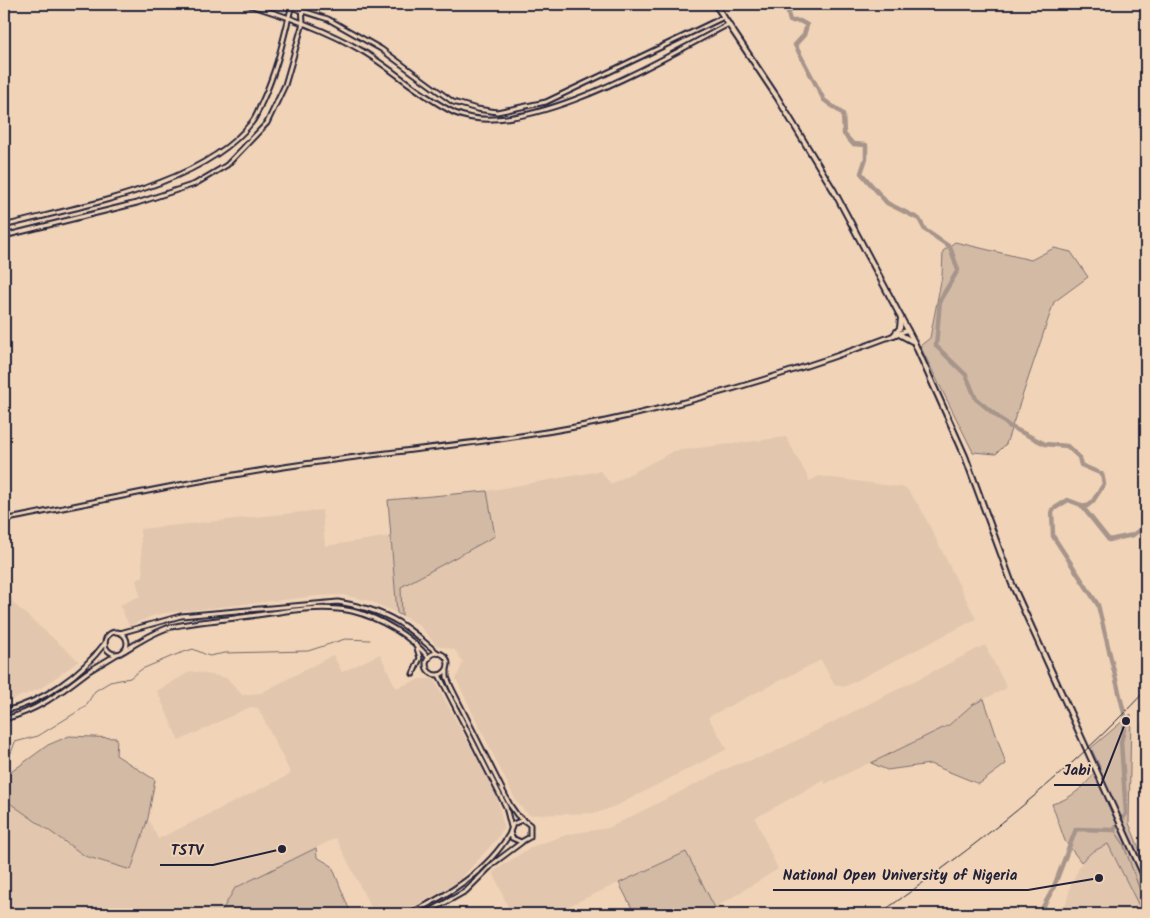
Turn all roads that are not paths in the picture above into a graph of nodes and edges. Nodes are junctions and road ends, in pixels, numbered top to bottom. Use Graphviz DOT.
graph roads {
  1 [pos="246,4"];
  2 [pos="281,4"];
  3 [pos="302,4"];
  4 [pos="716,4"];
  5 [pos="292,5"];
  6 [pos="302,10"];
  7 [pos="724,17"];
  8 [pos="289,18"];
  9 [pos="303,23"];
  10 [pos="729,24"];
  11 [pos="4,226"];
  12 [pos="4,236"];
  13 [pos="900,316"];
  14 [pos="908,330"];
  15 [pos="896,335"];
  16 [pos="914,342"];
  17 [pos="4,520"];
  18 [pos="120,633"];
  19 [pos="105,643"];
  20 [pos="416,644"];
  21 [pos="124,651"];
  22 [pos="438,653"];
  23 [pos="117,654"];
  24 [pos="428,658"];
  25 [pos="447,670"];
  26 [pos="413,674"];
  27 [pos="438,675"];
  28 [pos="4,711"];
  29 [pos="4,719"];
  30 [pos="522,820"];
  31 [pos="511,827"];
  32 [pos="510,832"];
  33 [pos="522,842"];
  34 [pos="1146,880"];
  35 [pos="410,914"];
  36 [pos="425,914"];
  1 -- 8 [label="street"];
  2 -- 5 [label="street"];
  3 -- 6 [label="street"];
  4 -- 7 [label="main road"];
  5 -- 6 [label="street"];
  5 -- 8 [label="street"];
  6 -- 7 [label="street"];
  6 -- 9 [label="street"];
  7 -- 10 [label="main road"];
  8 -- 9 [label="street"];
  8 -- 11 [label="street"];
  9 -- 10 [label="street"];
  9 -- 12 [label="street"];
  10 -- 13 [label="main road"];
  13 -- 14 [label="main road"];
  13 -- 15 [label="main road"];
  14 -- 15 [label="street"];
  14 -- 16 [label="main road"];
  15 -- 16 [label="main road"];
  15 -- 17 [label="street"];
  16 -- 34 [label="main road"];
  18 -- 19 [label="street"];
  18 -- 21 [label="street"];
  18 -- 22 [label="street"];
  19 -- 23 [label="street"];
  19 -- 28 [label="street"];
  20 -- 21 [label="street"];
  20 -- 24 [label="street"];
  20 -- 26 [label="street"];
  21 -- 23 [label="street"];
  22 -- 24 [label="street"];
  22 -- 25 [label="street"];
  23 -- 29 [label="street"];
  24 -- 27 [label="street"];
  25 -- 27 [label="street"];
  25 -- 30 [label="street"];
  27 -- 31 [label="street"];
  30 -- 31 [label="street"];
  30 -- 33 [label="street"];
  31 -- 32 [label="street"];
  32 -- 33 [label="street"];
  32 -- 35 [label="street"];
  33 -- 36 [label="street"];
}
